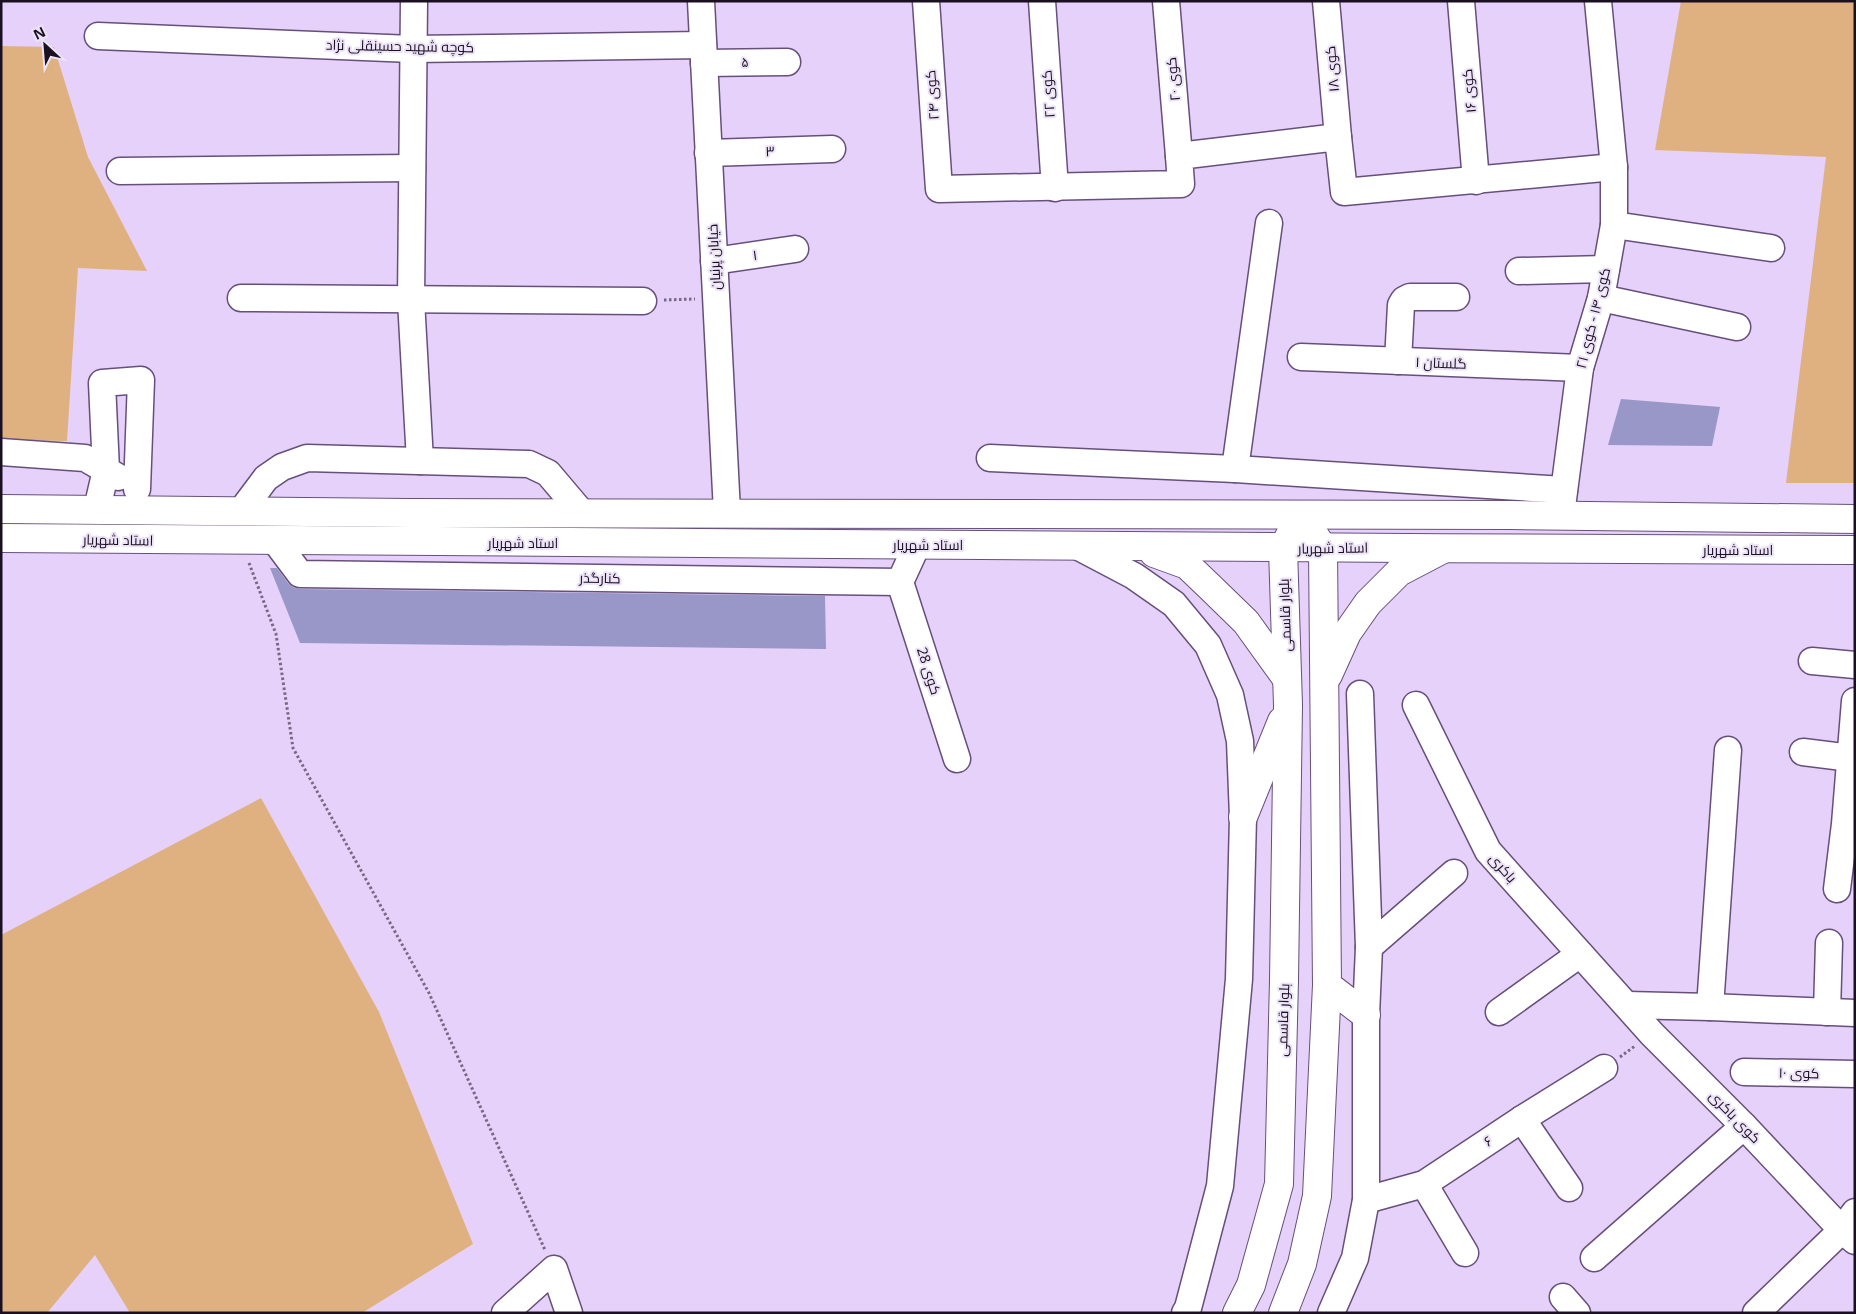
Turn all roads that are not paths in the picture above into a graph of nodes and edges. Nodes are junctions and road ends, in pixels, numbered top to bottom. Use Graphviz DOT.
graph roads {
  1 [pos="414,1"];
  2 [pos="701,1"];
  3 [pos="926,1"];
  4 [pos="1042,1"];
  5 [pos="1166,1"];
  6 [pos="1326,1"];
  7 [pos="1461,1"];
  8 [pos="1598,1"];
  9 [pos="98,36"];
  10 [pos="412,49"];
  11 [pos="703,54"];
  12 [pos="787,62"];
  13 [pos="1338,137"];
  14 [pos="832,149"];
  15 [pos="708,153"];
  16 [pos="1179,156"];
  17 [pos="1614,167"];
  18 [pos="412,168"];
  19 [pos="120,171"];
  20 [pos="1476,181"];
  21 [pos="1055,188"];
  22 [pos="1269,223"];
  23 [pos="1614,225"];
  24 [pos="1771,248"];
  25 [pos="795,249"];
  26 [pos="714,261"];
  27 [pos="1606,269"];
  28 [pos="1519,271"];
  29 [pos="1456,297"];
  30 [pos="241,298"];
  31 [pos="1601,298"];
  32 [pos="411,300"];
  33 [pos="643,301"];
  34 [pos="1737,327"];
  35 [pos="1301,357"];
  36 [pos="1398,361"];
  37 [pos="1580,368"];
  38 [pos="1,452"];
  39 [pos="990,458"];
  40 [pos="420,461"];
  41 [pos="1236,469"];
  42 [pos="106,470"];
  43 [pos="142,499"];
  44 [pos="1562,503"];
  45 [pos="1,509"];
  46 [pos="97,510"];
  47 [pos="242,510"];
  48 [pos="314,511"];
  49 [pos="581,512"];
  50 [pos="727,512"];
  51 [pos="1299,515"];
  52 [pos="1855,519"];
  53 [pos="1,538"];
  54 [pos="276,542"];
  55 [pos="314,542"];
  56 [pos="917,545"];
  57 [pos="1078,546"];
  58 [pos="1136,547"];
  59 [pos="1446,547"];
  60 [pos="1323,548"];
  61 [pos="1283,549"];
  62 [pos="1855,550"];
  63 [pos="900,582"];
  64 [pos="1812,661"];
  65 [pos="1855,665"];
  66 [pos="1325,681"];
  67 [pos="1288,692"];
  68 [pos="1360,694"];
  69 [pos="1855,701"];
  70 [pos="1416,705"];
  71 [pos="1728,750"];
  72 [pos="1803,752"];
  73 [pos="1851,758"];
  74 [pos="957,759"];
  75 [pos="1243,817"];
  76 [pos="1850,824"];
  77 [pos="1454,873"];
  78 [pos="1837,889"];
  79 [pos="1829,943"];
  80 [pos="1369,948"];
  81 [pos="1580,954"];
  82 [pos="1327,985"];
  83 [pos="1627,1005"];
  84 [pos="1710,1006"];
  85 [pos="1498,1012"];
  86 [pos="1827,1012"];
  87 [pos="1855,1013"];
  88 [pos="1366,1015"];
  89 [pos="1604,1068"];
  90 [pos="1744,1072"];
  91 [pos="1855,1074"];
  92 [pos="1522,1119"];
  93 [pos="1744,1126"];
  94 [pos="1424,1184"];
  95 [pos="1569,1188"];
  96 [pos="1366,1200"];
  97 [pos="1850,1228"];
  98 [pos="1465,1253"];
  99 [pos="1594,1258"];
  100 [pos="505,1313"];
  101 [pos="568,1313"];
  102 [pos="1184,1313"];
  103 [pos="1237,1313"];
  104 [pos="1284,1313"];
  105 [pos="1332,1313"];
  106 [pos="1756,1313"];
  1 -- 10 [label="street"];
  2 -- 11 [label="street, خیابان پرنیان"];
  3 -- 21 [label="street, کوی ۲۴"];
  4 -- 21 [label="street, کوی ۲۲"];
  5 -- 16 [label="street, کوی ۲۰"];
  6 -- 13 [label="street, کوی ۱۸"];
  7 -- 20 [label="street, کوی ۱۶"];
  8 -- 17 [label="street, کوی ۱۴ - کوی ۲۱"];
  9 -- 10 [label="street, کوچه شهید حسینقلی نژاد"];
  10 -- 11 [label="street, کوچه شهید حسینقلی نژاد"];
  10 -- 18 [label="street"];
  11 -- 12 [label="street, ۵"];
  11 -- 15 [label="street, خیابان پرنیان"];
  13 -- 16 [label="street"];
  13 -- 20 [label="street, کوی ۱۸"];
  14 -- 15 [label="street, ۳"];
  15 -- 26 [label="street, خیابان پرنیان"];
  16 -- 21 [label="street, کوی ۲۰"];
  17 -- 20 [label="street"];
  17 -- 23 [label="street, کوی ۱۴ - کوی ۲۱"];
  18 -- 19 [label="street"];
  18 -- 32 [label="street"];
  22 -- 41 [label="street"];
  23 -- 24 [label="street"];
  23 -- 27 [label="street, کوی ۱۴ - کوی ۲۱"];
  25 -- 26 [label="street, ۱"];
  26 -- 50 [label="street, خیابان پرنیان"];
  27 -- 28 [label="street"];
  27 -- 31 [label="street, کوی ۱۴ - کوی ۲۱"];
  29 -- 36 [label="street"];
  30 -- 32 [label="street"];
  31 -- 34 [label="street"];
  31 -- 37 [label="street, کوی ۱۴ - کوی ۲۱"];
  32 -- 33 [label="street"];
  32 -- 40 [label="street"];
  35 -- 36 [label="street, ۱ گلستان"];
  36 -- 37 [label="street, ۱ گلستان"];
  37 -- 44 [label="street, کوی ۱۴ - کوی ۲۱"];
  38 -- 42 [label="street"];
  39 -- 41 [label="street"];
  40 -- 47 [label="street"];
  40 -- 49 [label="street"];
  41 -- 44 [label="street"];
  42 -- 43 [label="street"];
  42 -- 43 [label="street"];
  42 -- 46 [label="street"];
  43 -- 46 [label="main road"];
  43 -- 47 [label="main road"];
  44 -- 51 [label="main road"];
  44 -- 52 [label="main road"];
  45 -- 46 [label="main road"];
  47 -- 48 [label="main road"];
  48 -- 49 [label="main road"];
  48 -- 55 [label="main road"];
  49 -- 50 [label="main road"];
  50 -- 51 [label="main road"];
  51 -- 60 [label="main road"];
  51 -- 61 [label="main road, بلوار قاسمی"];
  53 -- 54 [label="main road, استاد شهریار"];
  54 -- 55 [label="main road, استاد شهریار"];
  54 -- 63 [label="street, کنارگذر"];
  55 -- 56 [label="main road, استاد شهریار"];
  56 -- 57 [label="main road, استاد شهریار"];
  56 -- 63 [label="street"];
  57 -- 58 [label="main road, استاد شهریار"];
  57 -- 75 [label="street"];
  58 -- 61 [label="main road, استاد شهریار"];
  58 -- 67 [label="main road"];
  59 -- 60 [label="main road, استاد شهریار"];
  59 -- 62 [label="main road, استاد شهریار"];
  59 -- 66 [label="main road"];
  60 -- 61 [label="main road, استاد شهریار"];
  60 -- 66 [label="main road"];
  61 -- 67 [label="main road, بلوار قاسمی"];
  63 -- 74 [label="street, کوی 28"];
  64 -- 65 [label="street"];
  66 -- 82 [label="main road"];
  67 -- 75 [label="main road"];
  67 -- 103 [label="main road, بلوار قاسمی"];
  68 -- 80 [label="street"];
  69 -- 73 [label="street"];
  70 -- 81 [label="street, باکری"];
  71 -- 84 [label="street"];
  72 -- 73 [label="street"];
  73 -- 76 [label="street"];
  75 -- 102 [label="street"];
  76 -- 78 [label="street"];
  77 -- 80 [label="street"];
  79 -- 86 [label="street"];
  80 -- 88 [label="street"];
  81 -- 83 [label="street, باکری"];
  81 -- 85 [label="street"];
  82 -- 88 [label="main road"];
  82 -- 104 [label="main road"];
  83 -- 84 [label="street"];
  83 -- 93 [label="street, کوی باکری"];
  84 -- 86 [label="street"];
  86 -- 87 [label="street"];
  88 -- 96 [label="street"];
  89 -- 92 [label="street, ۶"];
  90 -- 91 [label="street, کوی ۱۰"];
  92 -- 94 [label="street, ۶"];
  92 -- 95 [label="street"];
  93 -- 97 [label="street, کوی باکری"];
  93 -- 99 [label="street"];
  94 -- 96 [label="street, ۶"];
  94 -- 98 [label="street"];
  96 -- 105 [label="street"];
  97 -- 106 [label="street"];
  100 -- 101 [label="street"];
}
